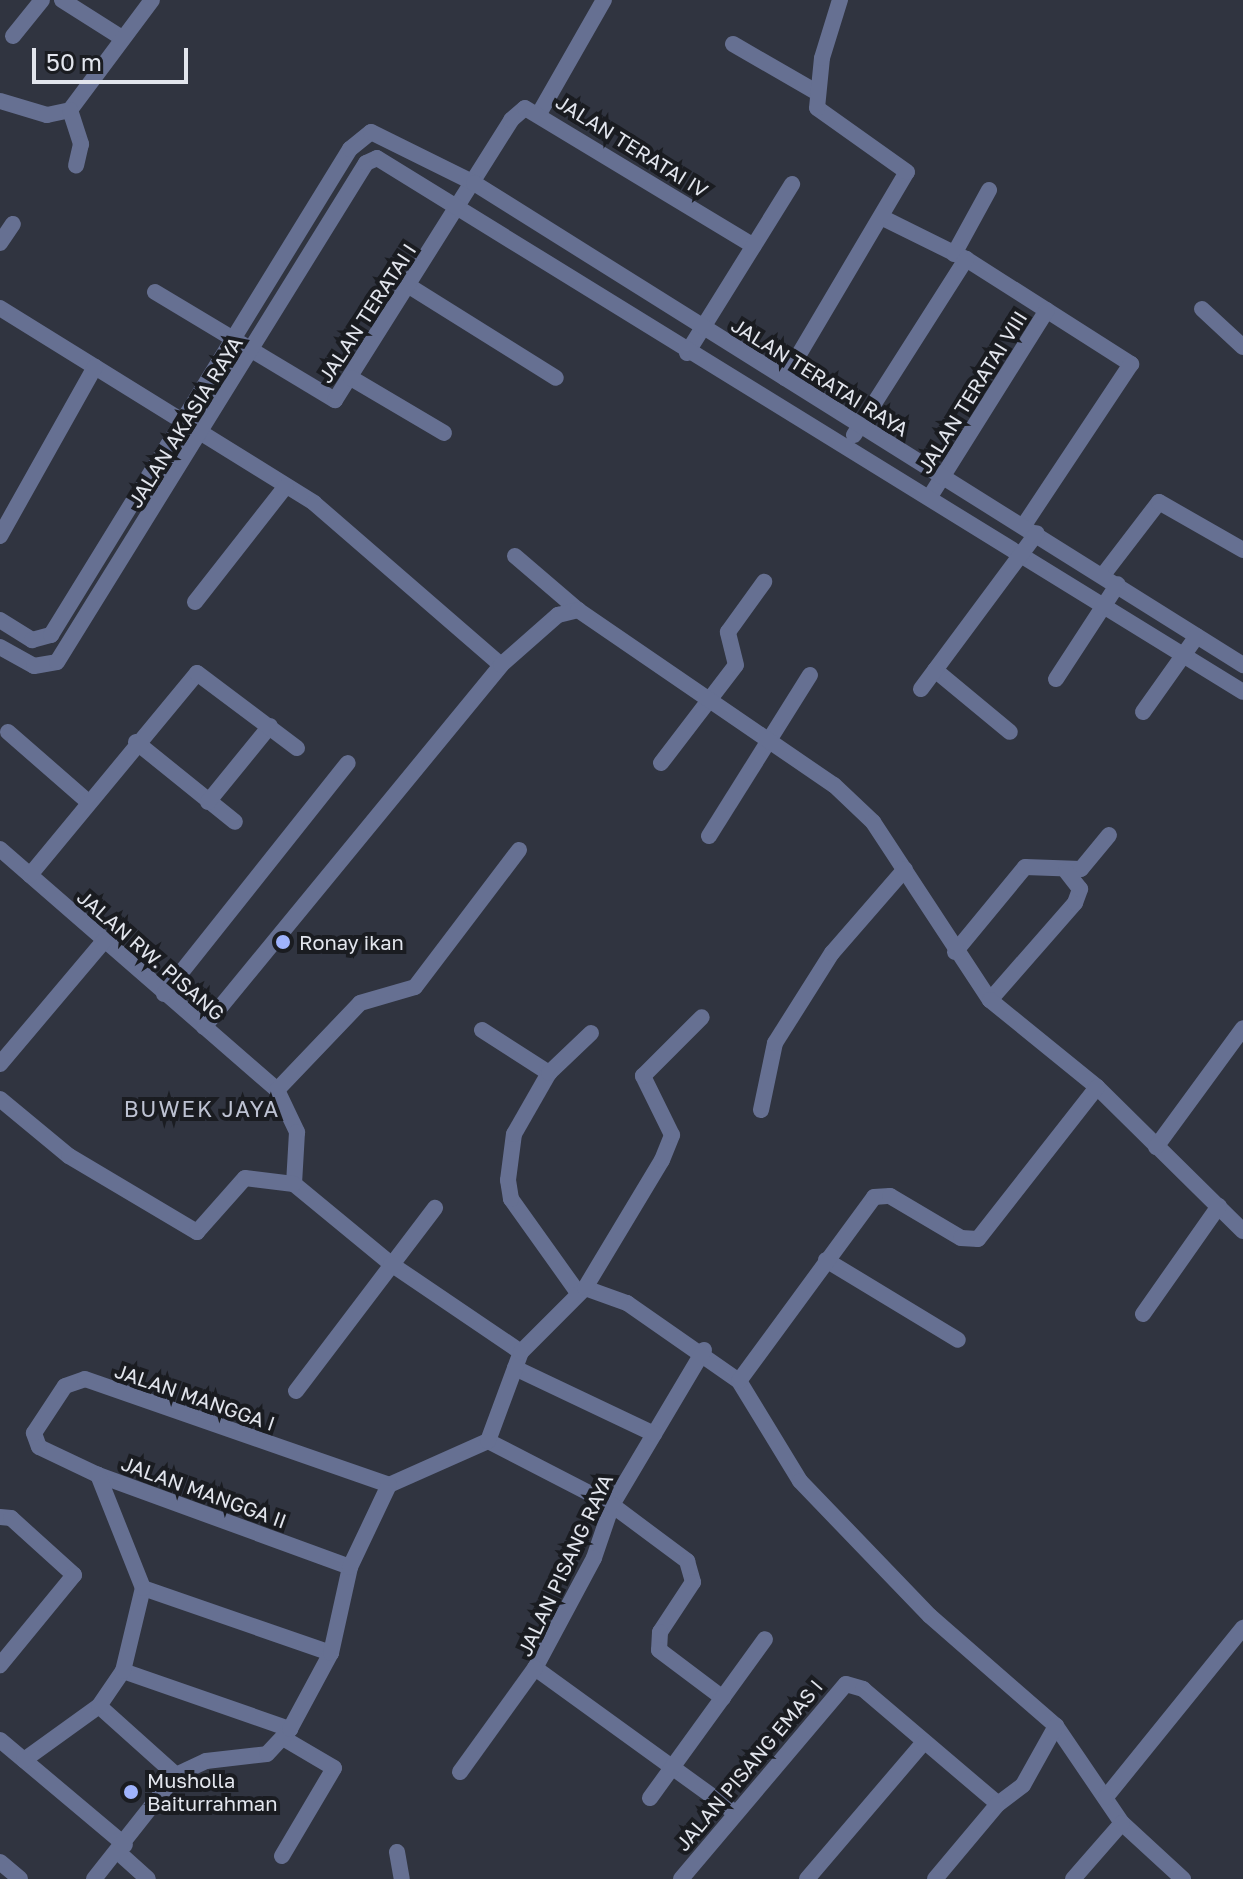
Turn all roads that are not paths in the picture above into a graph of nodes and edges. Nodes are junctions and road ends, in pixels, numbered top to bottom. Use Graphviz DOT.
graph roads {
  1 [pos="42,0"];
  2 [pos="62,0"];
  3 [pos="152,0"];
  4 [pos="604,0"];
  5 [pos="840,0"];
  6 [pos="13,36"];
  7 [pos="122,38"];
  8 [pos="733,44"];
  9 [pos="816,92"];
  10 [pos="0,101"];
  11 [pos="70,110"];
  12 [pos="540,112"];
  13 [pos="371,132"];
  14 [pos="76,165"];
  15 [pos="474,183"];
  16 [pos="792,184"];
  17 [pos="989,190"];
  18 [pos="459,206"];
  19 [pos="885,219"];
  20 [pos="13,224"];
  21 [pos="0,243"];
  22 [pos="754,246"];
  23 [pos="960,256"];
  24 [pos="409,286"];
  25 [pos="155,292"];
  26 [pos="1,309"];
  27 [pos="1202,309"];
  28 [pos="1047,310"];
  29 [pos="702,328"];
  30 [pos="234,341"];
  31 [pos="1243,347"];
  32 [pos="252,351"];
  33 [pos="687,353"];
  34 [pos="95,367"];
  35 [pos="351,378"];
  36 [pos="556,378"];
  37 [pos="785,378"];
  38 [pos="184,425"];
  39 [pos="858,428"];
  40 [pos="444,433"];
  41 [pos="200,435"];
  42 [pos="847,446"];
  43 [pos="943,474"];
  44 [pos="286,486"];
  45 [pos="931,495"];
  46 [pos="7,509"];
  47 [pos="1031,529"];
  48 [pos="0,536"];
  49 [pos="1243,550"];
  50 [pos="1020,554"];
  51 [pos="515,556"];
  52 [pos="1110,580"];
  53 [pos="764,582"];
  54 [pos="195,602"];
  55 [pos="1103,607"];
  56 [pos="578,610"];
  57 [pos="3,627"];
  58 [pos="1197,636"];
  59 [pos="0,647"];
  60 [pos="1182,656"];
  61 [pos="501,665"];
  62 [pos="1243,665"];
  63 [pos="935,670"];
  64 [pos="810,675"];
  65 [pos="1056,679"];
  66 [pos="921,689"];
  67 [pos="1243,692"];
  68 [pos="710,700"];
  69 [pos="1143,712"];
  70 [pos="270,726"];
  71 [pos="8,732"];
  72 [pos="1010,732"];
  73 [pos="136,742"];
  74 [pos="773,745"];
  75 [pos="297,748"];
  76 [pos="348,763"];
  77 [pos="661,763"];
  78 [pos="86,800"];
  79 [pos="208,802"];
  80 [pos="235,822"];
  81 [pos="1109,835"];
  82 [pos="709,836"];
  83 [pos="0,849"];
  84 [pos="519,850"];
  85 [pos="905,869"];
  86 [pos="1066,871"];
  87 [pos="30,875"];
  88 [pos="104,941"];
  89 [pos="955,952"];
  90 [pos="164,994"];
  91 [pos="990,1000"];
  92 [pos="702,1017"];
  93 [pos="204,1027"];
  94 [pos="1243,1028"];
  95 [pos="482,1030"];
  96 [pos="591,1033"];
  97 [pos="0,1064"];
  98 [pos="549,1073"];
  99 [pos="1097,1087"];
  100 [pos="277,1090"];
  101 [pos="0,1099"];
  102 [pos="761,1110"];
  103 [pos="1156,1147"];
  104 [pos="294,1184"];
  105 [pos="1219,1206"];
  106 [pos="435,1208"];
  107 [pos="1243,1231"];
  108 [pos="826,1260"];
  109 [pos="391,1264"];
  110 [pos="580,1289"];
  111 [pos="1143,1314"];
  112 [pos="958,1340"];
  113 [pos="704,1350"];
  114 [pos="518,1360"];
  115 [pos="739,1381"];
  116 [pos="296,1391"];
  117 [pos="654,1434"];
  118 [pos="488,1441"];
  119 [pos="46,1451"];
  120 [pos="98,1475"];
  121 [pos="389,1485"];
  122 [pos="612,1505"];
  123 [pos="0,1517"];
  124 [pos="350,1567"];
  125 [pos="143,1588"];
  126 [pos="1243,1628"];
  127 [pos="765,1639"];
  128 [pos="331,1653"];
  129 [pos="0,1665"];
  130 [pos="535,1668"];
  131 [pos="123,1671"];
  132 [pos="723,1698"];
  133 [pos="99,1706"];
  134 [pos="1056,1726"];
  135 [pos="286,1734"];
  136 [pos="0,1740"];
  137 [pos="923,1743"];
  138 [pos="24,1760"];
  139 [pos="672,1768"];
  140 [pos="460,1772"];
  141 [pos="176,1775"];
  142 [pos="1106,1797"];
  143 [pos="650,1798"];
  144 [pos="998,1804"];
  145 [pos="735,1813"];
  146 [pos="1122,1823"];
  147 [pos="122,1848"];
  148 [pos="397,1852"];
  149 [pos="282,1856"];
  150 [pos="0,1862"];
  151 [pos="686,1877"];
  152 [pos="20,1879"];
  153 [pos="94,1879"];
  154 [pos="148,1879"];
  155 [pos="402,1879"];
  156 [pos="807,1879"];
  157 [pos="935,1879"];
  158 [pos="1073,1879"];
  159 [pos="1183,1879"];
  1 -- 6 [label="street"];
  2 -- 7 [label="street"];
  3 -- 7 [label="street"];
  4 -- 12 [label="street"];
  5 -- 9 [label="street"];
  7 -- 11 [label="street"];
  8 -- 9 [label="street"];
  9 -- 19 [label="street"];
  10 -- 11 [label="street"];
  11 -- 14 [label="street"];
  12 -- 15 [label="street, JALAN TERATAI IV"];
  12 -- 22 [label="street, JALAN TERATAI IV"];
  13 -- 15 [label="street, JALAN TERATAI RAYA"];
  13 -- 30 [label="street, JALAN AKASIA RAYA"];
  15 -- 18 [label="street, JALAN TERATAI I"];
  15 -- 29 [label="street, JALAN TERATAI RAYA"];
  16 -- 22 [label="street"];
  17 -- 23 [label="street"];
  18 -- 24 [label="street, JALAN TERATAI I"];
  18 -- 32 [label="street, JALAN AKASIA RAYA"];
  18 -- 33 [label="street"];
  19 -- 23 [label="street"];
  19 -- 37 [label="street"];
  20 -- 21 [label="street"];
  22 -- 29 [label="street"];
  23 -- 28 [label="street"];
  23 -- 39 [label="street"];
  24 -- 35 [label="street, JALAN TERATAI I"];
  24 -- 36 [label="street"];
  25 -- 30 [label="street"];
  26 -- 34 [label="street"];
  27 -- 31 [label="street"];
  28 -- 43 [label="street, JALAN TERATAI VIII"];
  28 -- 47 [label="street"];
  29 -- 33 [label="street"];
  29 -- 37 [label="street, JALAN TERATAI RAYA"];
  30 -- 32 [label="street"];
  30 -- 38 [label="street, JALAN AKASIA RAYA"];
  32 -- 35 [label="street, JALAN TERATAI I"];
  32 -- 41 [label="street, JALAN AKASIA RAYA"];
  33 -- 42 [label="street"];
  34 -- 38 [label="street"];
  34 -- 46 [label="street"];
  35 -- 40 [label="street"];
  37 -- 39 [label="street, JALAN TERATAI RAYA"];
  38 -- 41 [label="street"];
  38 -- 57 [label="street, JALAN AKASIA RAYA"];
  39 -- 42 [label="street"];
  39 -- 43 [label="street, JALAN TERATAI RAYA"];
  41 -- 44 [label="street"];
  41 -- 59 [label="street, JALAN AKASIA RAYA"];
  42 -- 45 [label="street"];
  43 -- 45 [label="street, JALAN TERATAI VIII"];
  43 -- 47 [label="street, JALAN TERATAI RAYA"];
  44 -- 54 [label="street"];
  44 -- 61 [label="street"];
  45 -- 50 [label="street"];
  46 -- 48 [label="street"];
  47 -- 50 [label="street"];
  47 -- 52 [label="street, JALAN TERATAI RAYA"];
  49 -- 52 [label="street"];
  50 -- 55 [label="street"];
  50 -- 63 [label="street"];
  51 -- 56 [label="street"];
  52 -- 55 [label="street"];
  52 -- 58 [label="street, JALAN TERATAI RAYA"];
  53 -- 68 [label="street"];
  55 -- 60 [label="street"];
  55 -- 65 [label="street"];
  56 -- 61 [label="street"];
  56 -- 68 [label="street"];
  58 -- 60 [label="street"];
  58 -- 62 [label="street, JALAN TERATAI RAYA"];
  60 -- 67 [label="street"];
  60 -- 69 [label="street"];
  61 -- 93 [label="street"];
  63 -- 66 [label="street"];
  63 -- 72 [label="street"];
  64 -- 74 [label="street"];
  68 -- 74 [label="street"];
  68 -- 77 [label="street"];
  70 -- 73 [label="street"];
  70 -- 75 [label="street"];
  70 -- 79 [label="street"];
  71 -- 78 [label="street"];
  73 -- 78 [label="street"];
  73 -- 79 [label="street"];
  74 -- 82 [label="street"];
  74 -- 85 [label="street"];
  76 -- 90 [label="street"];
  78 -- 87 [label="street"];
  79 -- 80 [label="street"];
  81 -- 86 [label="street"];
  83 -- 87 [label="street, JALAN RW. PISANG"];
  84 -- 100 [label="street"];
  85 -- 89 [label="street"];
  85 -- 102 [label="street"];
  86 -- 89 [label="street"];
  86 -- 91 [label="street"];
  87 -- 88 [label="street, JALAN RW. PISANG"];
  88 -- 90 [label="street, JALAN RW. PISANG"];
  88 -- 97 [label="street"];
  89 -- 91 [label="street"];
  90 -- 93 [label="street, JALAN RW. PISANG"];
  91 -- 99 [label="street"];
  92 -- 110 [label="street"];
  93 -- 100 [label="street, JALAN RW. PISANG"];
  94 -- 103 [label="street"];
  95 -- 98 [label="street"];
  96 -- 98 [label="street"];
  98 -- 110 [label="street"];
  99 -- 103 [label="street"];
  99 -- 108 [label="street"];
  100 -- 104 [label="street"];
  101 -- 104 [label="street"];
  103 -- 105 [label="street"];
  104 -- 109 [label="street"];
  105 -- 107 [label="street"];
  105 -- 111 [label="street"];
  106 -- 109 [label="street"];
  108 -- 112 [label="street"];
  108 -- 115 [label="street"];
  109 -- 114 [label="street"];
  109 -- 116 [label="street"];
  110 -- 113 [label="street"];
  110 -- 114 [label="street"];
  113 -- 115 [label="street"];
  113 -- 117 [label="street, JALAN PISANG RAYA"];
  114 -- 117 [label="street"];
  114 -- 118 [label="street"];
  115 -- 134 [label="street"];
  117 -- 122 [label="street, JALAN PISANG RAYA"];
  118 -- 121 [label="street"];
  118 -- 122 [label="street"];
  119 -- 120 [label="street, JALAN MANGGA II"];
  119 -- 121 [label="street, JALAN MANGGA I"];
  120 -- 124 [label="street, JALAN MANGGA II"];
  120 -- 125 [label="street"];
  121 -- 124 [label="street"];
  122 -- 130 [label="street, JALAN PISANG RAYA"];
  122 -- 132 [label="street"];
  123 -- 129 [label="street"];
  124 -- 128 [label="street"];
  125 -- 128 [label="street"];
  125 -- 131 [label="street"];
  126 -- 142 [label="street"];
  127 -- 132 [label="street"];
  128 -- 135 [label="street"];
  130 -- 139 [label="street, JALAN PISANG RAYA"];
  130 -- 140 [label="street"];
  131 -- 133 [label="street"];
  131 -- 135 [label="street"];
  132 -- 139 [label="street"];
  133 -- 138 [label="street"];
  133 -- 141 [label="street"];
  134 -- 142 [label="street"];
  134 -- 144 [label="street"];
  135 -- 141 [label="street"];
  135 -- 149 [label="street"];
  136 -- 138 [label="street"];
  137 -- 144 [label="street, JALAN PISANG EMAS I"];
  137 -- 145 [label="street, JALAN PISANG EMAS I"];
  137 -- 156 [label="street"];
  138 -- 147 [label="street"];
  139 -- 143 [label="street"];
  139 -- 145 [label="street, JALAN PISANG RAYA"];
  141 -- 147 [label="street"];
  142 -- 146 [label="street"];
  144 -- 157 [label="street"];
  145 -- 151 [label="street, JALAN PISANG EMAS I"];
  146 -- 158 [label="street"];
  146 -- 159 [label="street"];
  147 -- 153 [label="street"];
  147 -- 154 [label="street"];
  148 -- 155 [label="street"];
  150 -- 152 [label="street"];
}
